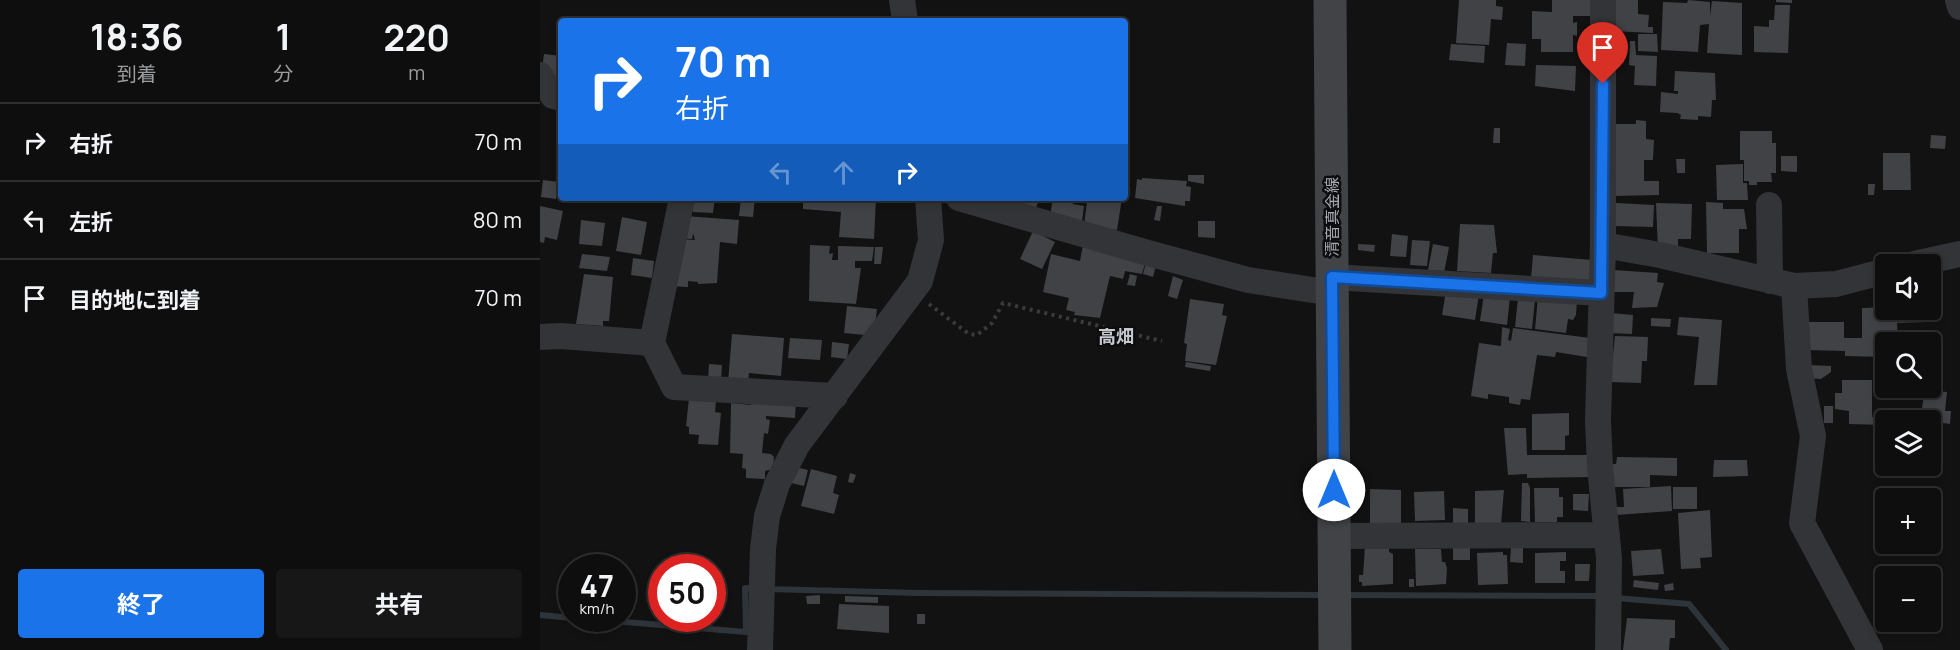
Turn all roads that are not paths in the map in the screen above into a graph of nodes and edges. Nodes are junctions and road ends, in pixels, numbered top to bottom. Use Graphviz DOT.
graph roads {
  1 [pos="902,0"];
  2 [pos="1330,0"];
  3 [pos="1603,0"];
  4 [pos="1958,0"];
  5 [pos="1960,7"];
  6 [pos="905,18"];
  7 [pos="540,75"];
  8 [pos="558,97"];
  9 [pos="681,201"];
  10 [pos="928,201"];
  11 [pos="970,201"];
  12 [pos="1769,205"];
  13 [pos="1603,245"];
  14 [pos="1960,254"];
  15 [pos="1941,258"];
  16 [pos="1875,274"];
  17 [pos="1782,284"];
  18 [pos="1332,285"];
  19 [pos="1601,293"];
  20 [pos="540,337"];
  21 [pos="652,343"];
  22 [pos="835,396"];
  23 [pos="1607,535"];
  24 [pos="1334,536"];
  25 [pos="759,650"];
  26 [pos="1335,650"];
  27 [pos="1608,650"];
  28 [pos="1870,650"];
  1 -- 6 [label="street"];
  2 -- 18 [label="main road, 清音真金線"];
  3 -- 13 [label="street"];
  4 -- 5 [label="street"];
  7 -- 8 [label="street"];
  9 -- 21 [label="street"];
  10 -- 22 [label="street"];
  11 -- 18 [label="street"];
  12 -- 17 [label="street"];
  13 -- 17 [label="street"];
  13 -- 19 [label="street"];
  14 -- 15 [label="street"];
  16 -- 17 [label="street"];
  17 -- 28 [label="street"];
  18 -- 19 [label="street"];
  18 -- 24 [label="main road, 清音真金線"];
  19 -- 23 [label="street"];
  20 -- 21 [label="street"];
  21 -- 22 [label="street"];
  22 -- 25 [label="street"];
  23 -- 24 [label="street"];
  23 -- 27 [label="street"];
  24 -- 26 [label="main road, 清音真金線"];
}
